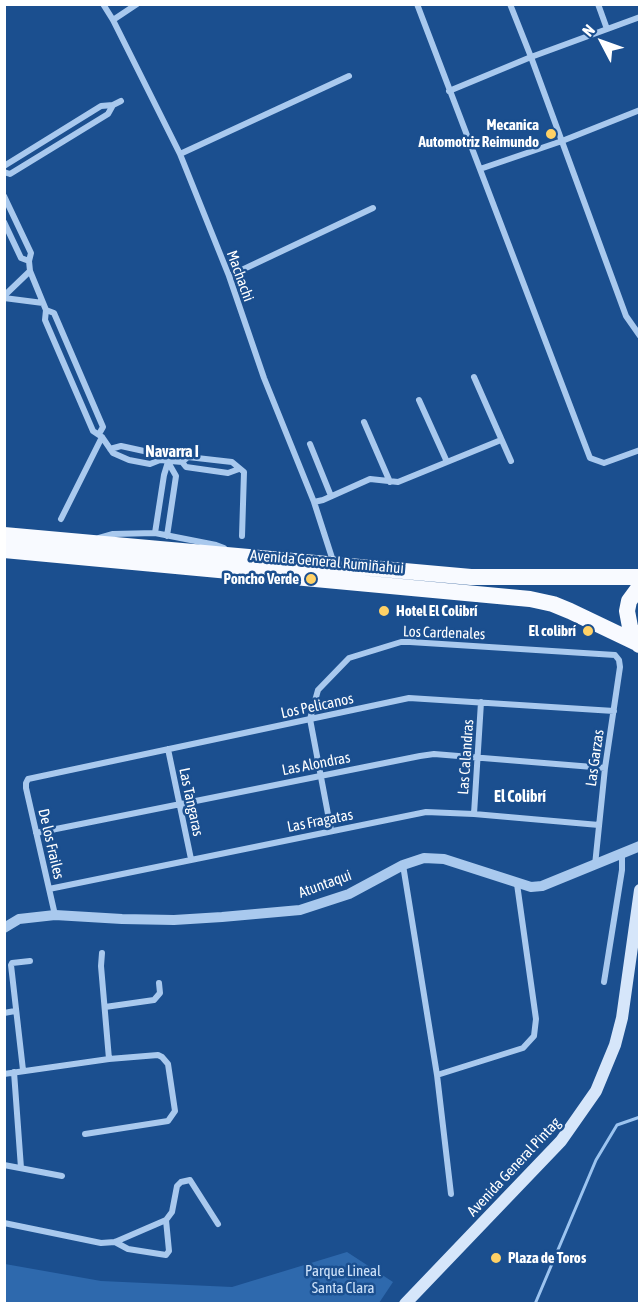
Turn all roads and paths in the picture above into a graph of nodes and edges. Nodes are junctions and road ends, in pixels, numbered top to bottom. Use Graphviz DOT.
graph roads {
  1 [pos="103,4"];
  2 [pos="137,4"];
  3 [pos="417,4"];
  4 [pos="510,4"];
  5 [pos="598,4"];
  6 [pos="639,17"];
  7 [pos="113,20"];
  8 [pos="607,28"];
  9 [pos="531,57"];
  10 [pos="349,76"];
  11 [pos="449,91"];
  12 [pos="121,101"];
  13 [pos="113,105"];
  14 [pos="639,110"];
  15 [pos="562,141"];
  16 [pos="180,154"];
  17 [pos="4,166"];
  18 [pos="480,170"];
  19 [pos="4,172"];
  20 [pos="4,196"];
  21 [pos="373,208"];
  22 [pos="4,222"];
  23 [pos="29,261"];
  24 [pos="30,271"];
  25 [pos="228,276"];
  26 [pos="4,297"];
  27 [pos="44,306"];
  28 [pos="639,333"];
  29 [pos="474,377"];
  30 [pos="419,400"];
  31 [pos="364,422"];
  32 [pos="101,435"];
  33 [pos="501,440"];
  34 [pos="309,444"];
  35 [pos="110,449"];
  36 [pos="639,450"];
  37 [pos="160,460"];
  38 [pos="511,461"];
  39 [pos="168,462"];
  40 [pos="182,462"];
  41 [pos="447,462"];
  42 [pos="239,469"];
  43 [pos="390,482"];
  44 [pos="331,496"];
  45 [pos="314,502"];
  46 [pos="61,519"];
  47 [pos="155,533"];
  48 [pos="4,535"];
  49 [pos="167,536"];
  50 [pos="242,536"];
  51 [pos="91,542"];
  52 [pos="4,549"];
  53 [pos="235,555"];
  54 [pos="334,564"];
  55 [pos="639,577"];
  56 [pos="639,586"];
  57 [pos="638,644"];
  58 [pos="615,655"];
  59 [pos="481,702"];
  60 [pos="614,711"];
  61 [pos="310,720"];
  62 [pos="168,749"];
  63 [pos="479,758"];
  64 [pos="605,768"];
  65 [pos="321,775"];
  66 [pos="28,779"];
  67 [pos="179,805"];
  68 [pos="474,814"];
  69 [pos="599,825"];
  70 [pos="331,830"];
  71 [pos="36,833"];
  72 [pos="639,846"];
  73 [pos="622,854"];
  74 [pos="191,859"];
  75 [pos="404,865"];
  76 [pos="595,866"];
  77 [pos="517,884"];
  78 [pos="49,890"];
  79 [pos="639,890"];
  80 [pos="55,915"];
  81 [pos="4,928"];
  82 [pos="102,953"];
  83 [pos="30,961"];
  84 [pos="159,982"];
  85 [pos="604,982"];
  86 [pos="105,1007"];
  87 [pos="15,1011"];
  88 [pos="4,1013"];
  89 [pos="109,1059"];
  90 [pos="23,1070"];
  91 [pos="14,1072"];
  92 [pos="4,1074"];
  93 [pos="437,1075"];
  94 [pos="85,1134"];
  95 [pos="4,1165"];
  96 [pos="21,1168"];
  97 [pos="62,1176"];
  98 [pos="451,1194"];
  99 [pos="166,1220"];
  100 [pos="4,1223"];
  101 [pos="218,1224"];
  102 [pos="116,1242"];
  103 [pos="405,1304"];
  1 -- 7 [label="street, Machachi"];
  2 -- 7 [label="street"];
  3 -- 11 [label="street"];
  4 -- 9 [label="street"];
  5 -- 8 [label="street"];
  6 -- 8 [label="street"];
  7 -- 16 [label="street, Machachi"];
  8 -- 9 [label="street"];
  9 -- 11 [label="street"];
  9 -- 15 [label="street"];
  10 -- 16 [label="street"];
  11 -- 18 [label="street"];
  12 -- 13 [label="street"];
  13 -- 17 [label="street"];
  13 -- 19 [label="street"];
  14 -- 15 [label="street"];
  15 -- 18 [label="street"];
  15 -- 28 [label="street"];
  16 -- 25 [label="street, Machachi"];
  18 -- 36 [label="street"];
  20 -- 23 [label="street"];
  21 -- 25 [label="street"];
  22 -- 23 [label="street"];
  23 -- 24 [label="street"];
  24 -- 26 [label="street"];
  24 -- 27 [label="street"];
  25 -- 45 [label="street, Machachi"];
  26 -- 27 [label="street"];
  27 -- 32 [label="street"];
  27 -- 32 [label="street"];
  29 -- 33 [label="street"];
  30 -- 41 [label="street"];
  31 -- 43 [label="street"];
  32 -- 35 [label="street"];
  32 -- 46 [label="street"];
  33 -- 38 [label="street"];
  33 -- 41 [label="street"];
  34 -- 44 [label="street"];
  35 -- 37 [label="street"];
  35 -- 37 [label="street"];
  37 -- 39 [label="street"];
  39 -- 40 [label="street"];
  39 -- 47 [label="street"];
  39 -- 49 [label="street"];
  40 -- 42 [label="street"];
  40 -- 42 [label="street"];
  41 -- 43 [label="street"];
  42 -- 50 [label="street"];
  43 -- 44 [label="street"];
  44 -- 45 [label="street"];
  45 -- 54 [label="street, Machachi"];
  47 -- 49 [label="street"];
  47 -- 51 [label="street"];
  48 -- 51 [label="highway, Avenida General Rumiñahui"];
  49 -- 53 [label="street"];
  51 -- 53 [label="highway, Avenida General Rumiñahui"];
  52 -- 57 [label="highway, Avenida General Rumiñahui"];
  53 -- 54 [label="highway, Avenida General Rumiñahui"];
  54 -- 55 [label="highway, Avenida General Rumiñahui"];
  56 -- 57 [label="highway"];
  58 -- 60 [label="street, Las Garzas"];
  58 -- 61 [label="street, Los Cardenales"];
  59 -- 60 [label="street, Los Pelicanos"];
  59 -- 61 [label="street, Los Pelicanos"];
  59 -- 63 [label="street, Las Calandras"];
  60 -- 64 [label="street, Las Garzas"];
  61 -- 62 [label="street, Los Pelicanos"];
  61 -- 65 [label="street"];
  62 -- 66 [label="street, Los Pelicanos"];
  62 -- 67 [label="street, Las Tangaras"];
  63 -- 64 [label="street, Las Alondras"];
  63 -- 65 [label="street, Las Alondras"];
  63 -- 68 [label="street, Las Calandras"];
  64 -- 69 [label="street, Las Garzas"];
  65 -- 67 [label="street, Las Alondras"];
  65 -- 70 [label="street"];
  66 -- 71 [label="street, De los Frailes"];
  67 -- 71 [label="street, Las Alondras"];
  67 -- 74 [label="street, Las Tangaras"];
  68 -- 69 [label="street, Las Fragatas"];
  68 -- 70 [label="street, Las Fragatas"];
  69 -- 76 [label="street, Las Garzas"];
  70 -- 74 [label="street, Las Fragatas"];
  71 -- 78 [label="street, De los Frailes"];
  72 -- 73 [label="street, Atuntaqui"];
  73 -- 76 [label="street, Atuntaqui"];
  73 -- 85 [label="street"];
  74 -- 78 [label="street, Las Fragatas"];
  75 -- 77 [label="street, Atuntaqui"];
  75 -- 80 [label="street, Atuntaqui"];
  75 -- 93 [label="street"];
  76 -- 77 [label="street, Atuntaqui"];
  77 -- 93 [label="street"];
  78 -- 80 [label="street, De los Frailes"];
  79 -- 103 [label="main road, Avenida General Pintag"];
  80 -- 81 [label="street, Atuntaqui"];
  82 -- 86 [label="street"];
  83 -- 87 [label="street"];
  84 -- 86 [label="street"];
  86 -- 89 [label="street"];
  87 -- 88 [label="street"];
  87 -- 90 [label="street"];
  89 -- 90 [label="street"];
  89 -- 94 [label="street"];
  90 -- 91 [label="street"];
  91 -- 92 [label="street"];
  91 -- 96 [label="street"];
  93 -- 98 [label="street"];
  95 -- 96 [label="street"];
  96 -- 97 [label="street"];
  99 -- 101 [label="street"];
  99 -- 102 [label="street"];
  99 -- 102 [label="street"];
  100 -- 102 [label="street"];
}
